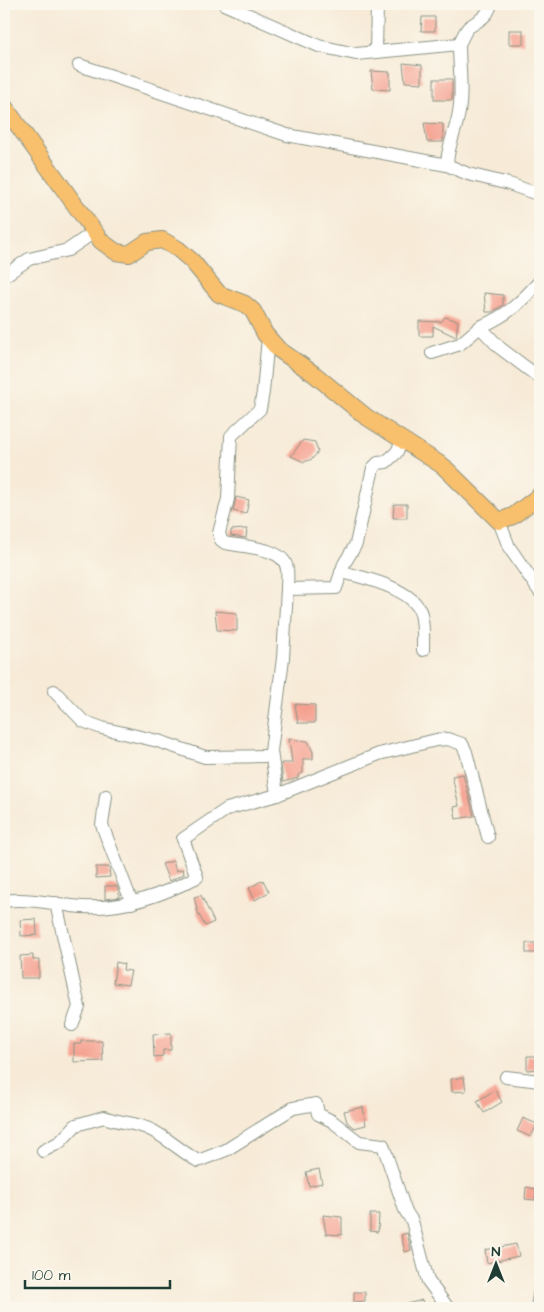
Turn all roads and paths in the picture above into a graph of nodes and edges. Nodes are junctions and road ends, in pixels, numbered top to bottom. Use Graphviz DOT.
graph roads {
  1 [pos="224,4"];
  2 [pos="377,4"];
  3 [pos="491,4"];
  4 [pos="458,44"];
  5 [pos="376,52"];
  6 [pos="79,65"];
  7 [pos="4,106"];
  8 [pos="447,166"];
  9 [pos="540,195"];
  10 [pos="94,232"];
  11 [pos="4,276"];
  12 [pos="540,281"];
  13 [pos="480,327"];
  14 [pos="268,338"];
  15 [pos="432,353"];
  16 [pos="540,378"];
  17 [pos="403,441"];
  18 [pos="540,495"];
  19 [pos="499,521"];
  20 [pos="341,572"];
  21 [pos="286,589"];
  22 [pos="540,592"];
  23 [pos="423,650"];
  24 [pos="54,691"];
  25 [pos="271,756"];
  26 [pos="277,795"];
  27 [pos="106,796"];
  28 [pos="488,837"];
  29 [pos="4,901"];
  30 [pos="56,903"];
  31 [pos="132,903"];
  32 [pos="72,1025"];
  33 [pos="506,1077"];
  34 [pos="540,1081"];
  35 [pos="44,1151"];
  36 [pos="540,1289"];
  37 [pos="448,1308"];
  38 [pos="537,1308"];
  1 -- 5 [label="street"];
  2 -- 5 [label="street"];
  3 -- 4 [label="street"];
  4 -- 5 [label="street"];
  4 -- 8 [label="street"];
  6 -- 8 [label="street"];
  7 -- 10 [label="main road"];
  8 -- 9 [label="street"];
  10 -- 11 [label="street"];
  10 -- 14 [label="main road"];
  12 -- 13 [label="street"];
  13 -- 15 [label="street"];
  13 -- 16 [label="street"];
  14 -- 17 [label="main road"];
  14 -- 21 [label="street"];
  17 -- 19 [label="main road"];
  17 -- 20 [label="street"];
  18 -- 19 [label="main road"];
  19 -- 22 [label="street"];
  20 -- 21 [label="street"];
  20 -- 23 [label="street"];
  21 -- 25 [label="street"];
  24 -- 25 [label="street"];
  25 -- 26 [label="street"];
  26 -- 28 [label="street"];
  26 -- 31 [label="street"];
  27 -- 31 [label="street"];
  29 -- 30 [label="street"];
  30 -- 31 [label="street"];
  30 -- 32 [label="street"];
  33 -- 34 [label="street"];
  35 -- 37 [label="street"];
  36 -- 38 [label="street"];
}
